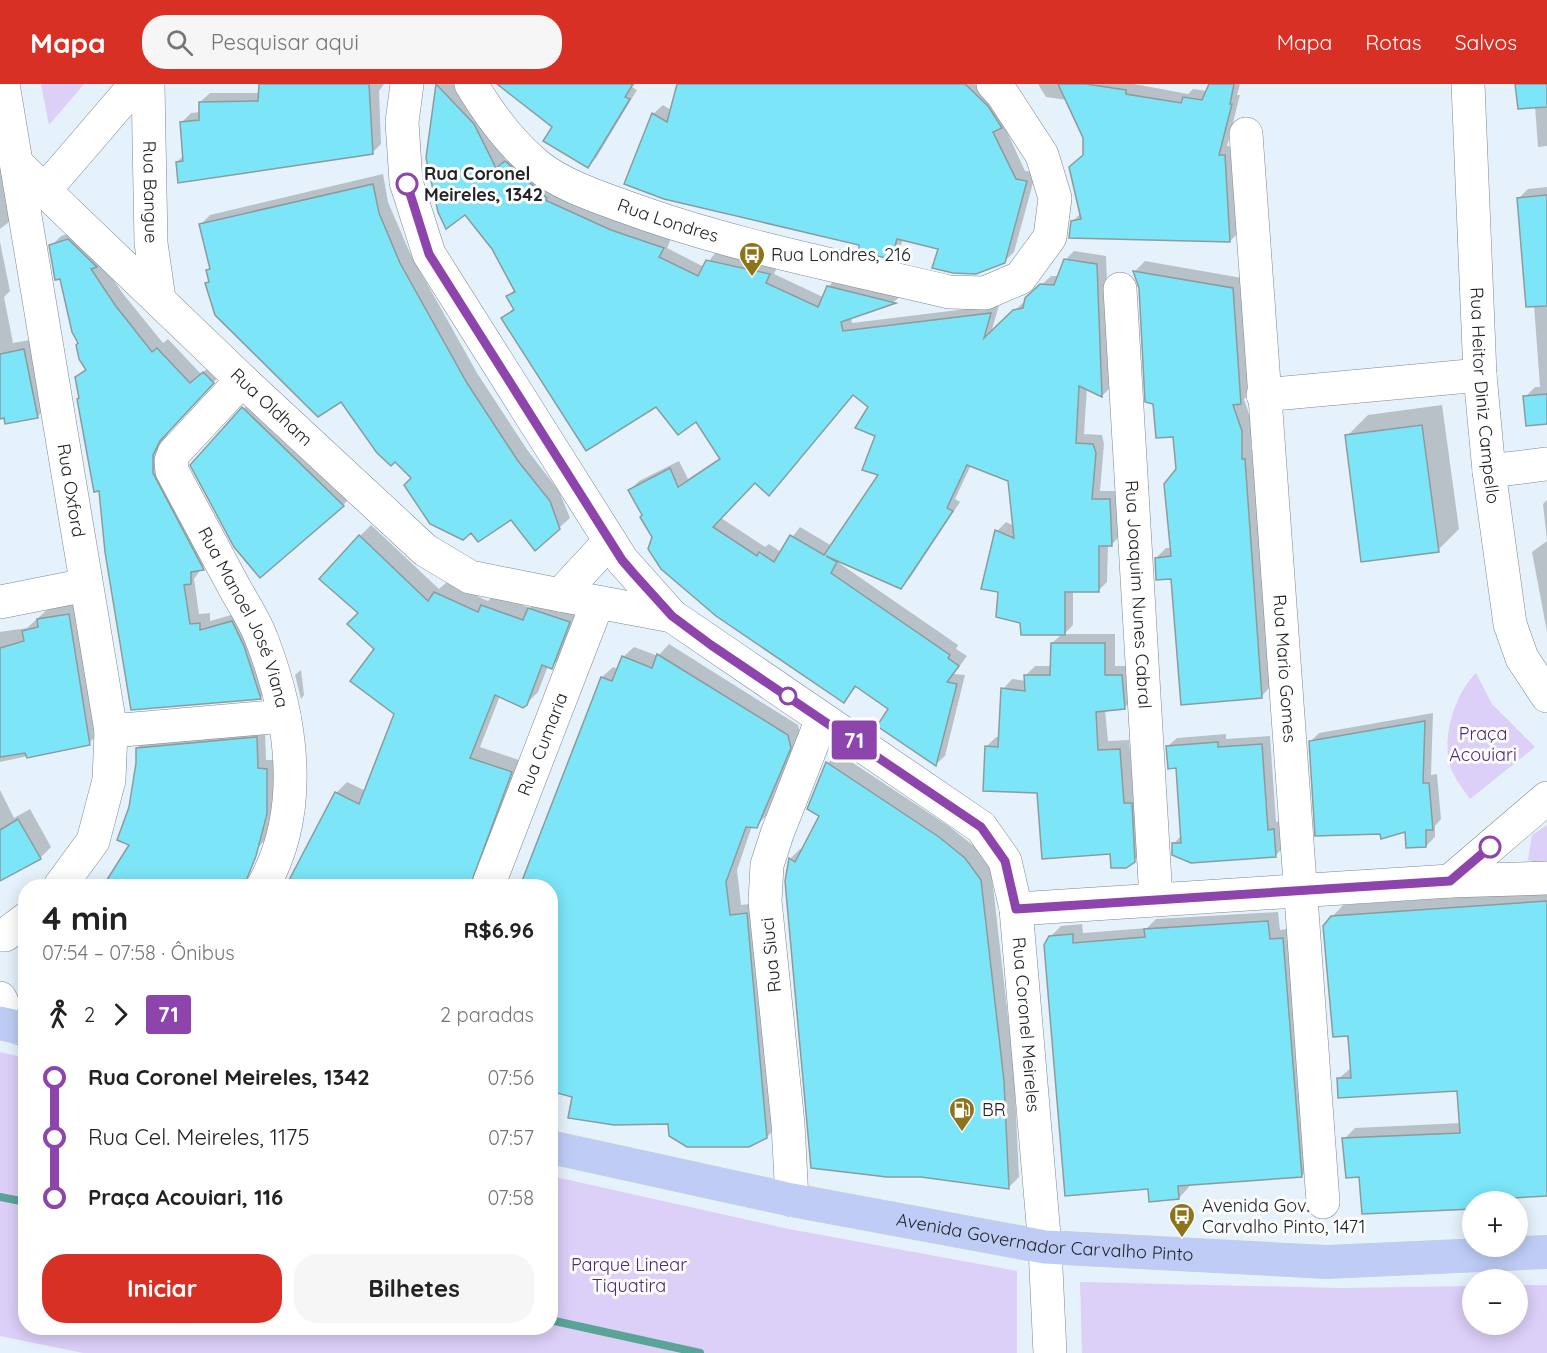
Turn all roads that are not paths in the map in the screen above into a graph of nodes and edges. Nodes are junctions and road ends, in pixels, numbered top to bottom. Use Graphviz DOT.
graph roads {
  1 [pos="3,84"];
  2 [pos="136,84"];
  3 [pos="148,84"];
  4 [pos="407,84"];
  5 [pos="471,84"];
  6 [pos="1468,84"];
  7 [pos="1001,88"];
  8 [pos="1246,134"];
  9 [pos="17,164"];
  10 [pos="45,190"];
  11 [pos="1120,290"];
  12 [pos="159,299"];
  13 [pos="1480,375"];
  14 [pos="242,380"];
  15 [pos="1263,395"];
  16 [pos="1547,464"];
  17 [pos="1489,471"];
  18 [pos="610,541"];
  19 [pos="86,585"];
  20 [pos="560,595"];
  21 [pos="0,602"];
  22 [pos="597,604"];
  23 [pos="672,616"];
  24 [pos="1547,696"];
  25 [pos="284,716"];
  26 [pos="822,719"];
  27 [pos="111,731"];
  28 [pos="1547,798"];
  29 [pos="1547,878"];
  30 [pos="65,879"];
  31 [pos="267,879"];
  32 [pos="491,879"];
  33 [pos="1450,881"];
  34 [pos="1300,890"];
  35 [pos="1156,899"];
  36 [pos="1016,909"];
  37 [pos="0,998"];
  38 [pos="15,1027"];
  39 [pos="558,1149"];
  40 [pos="792,1200"];
  41 [pos="1323,1202"];
  42 [pos="1045,1247"];
  43 [pos="1547,1252"];
  44 [pos="1050,1353"];
  1 -- 9 [label="street, Rua Oxford"];
  2 -- 10 [label="street"];
  3 -- 12 [label="street, Rua Bangue"];
  4 -- 18 [label="street, Rua Coronel Meireles"];
  5 -- 7 [label="street, Rua Londres"];
  6 -- 13 [label="street, Rua Heitor Diniz Campello"];
  8 -- 15 [label="street, Rua Mario Gomes"];
  9 -- 10 [label="street, Rua Oldham"];
  9 -- 19 [label="street, Rua Oxford"];
  10 -- 12 [label="street, Rua Oldham"];
  11 -- 35 [label="street, Rua Joaquim Nunes Cabral"];
  12 -- 14 [label="street, Rua Oldham"];
  13 -- 15 [label="street"];
  13 -- 17 [label="street, Rua Heitor Diniz Campello"];
  14 -- 20 [label="street, Rua Oldham"];
  14 -- 25 [label="street, Rua Manoel José Viana"];
  15 -- 34 [label="street, Rua Mario Gomes"];
  16 -- 17 [label="street"];
  17 -- 24 [label="street, Rua Heitor Diniz Campello"];
  18 -- 20 [label="street"];
  18 -- 23 [label="street, Rua Coronel Meireles"];
  19 -- 21 [label="street"];
  19 -- 27 [label="street, Rua Oxford"];
  20 -- 22 [label="street, Rua Oldham"];
  22 -- 23 [label="street, Rua Oldham"];
  22 -- 32 [label="street, Rua Cumaria"];
  23 -- 26 [label="street, Rua Coronel Meireles"];
  25 -- 27 [label="street"];
  25 -- 31 [label="street, Rua Manoel José Viana"];
  26 -- 36 [label="street, Rua Coronel Meireles"];
  26 -- 40 [label="street, Rua Siuci"];
  27 -- 30 [label="street, Rua Oxford"];
  28 -- 33 [label="street"];
  29 -- 33 [label="street"];
  33 -- 34 [label="street"];
  34 -- 35 [label="street"];
  34 -- 41 [label="street, Rua Mario Gomes"];
  35 -- 36 [label="street"];
  36 -- 42 [label="street, Rua Coronel Meireles"];
  37 -- 38 [label="street"];
  39 -- 40 [label="main road, Avenida Governador Carvalho Pinto"];
  40 -- 42 [label="main road, Avenida Governador Carvalho Pinto"];
  42 -- 43 [label="main road, Avenida Governador Carvalho Pinto"];
  42 -- 44 [label="street, Rua Coronel Meireles"];
}
